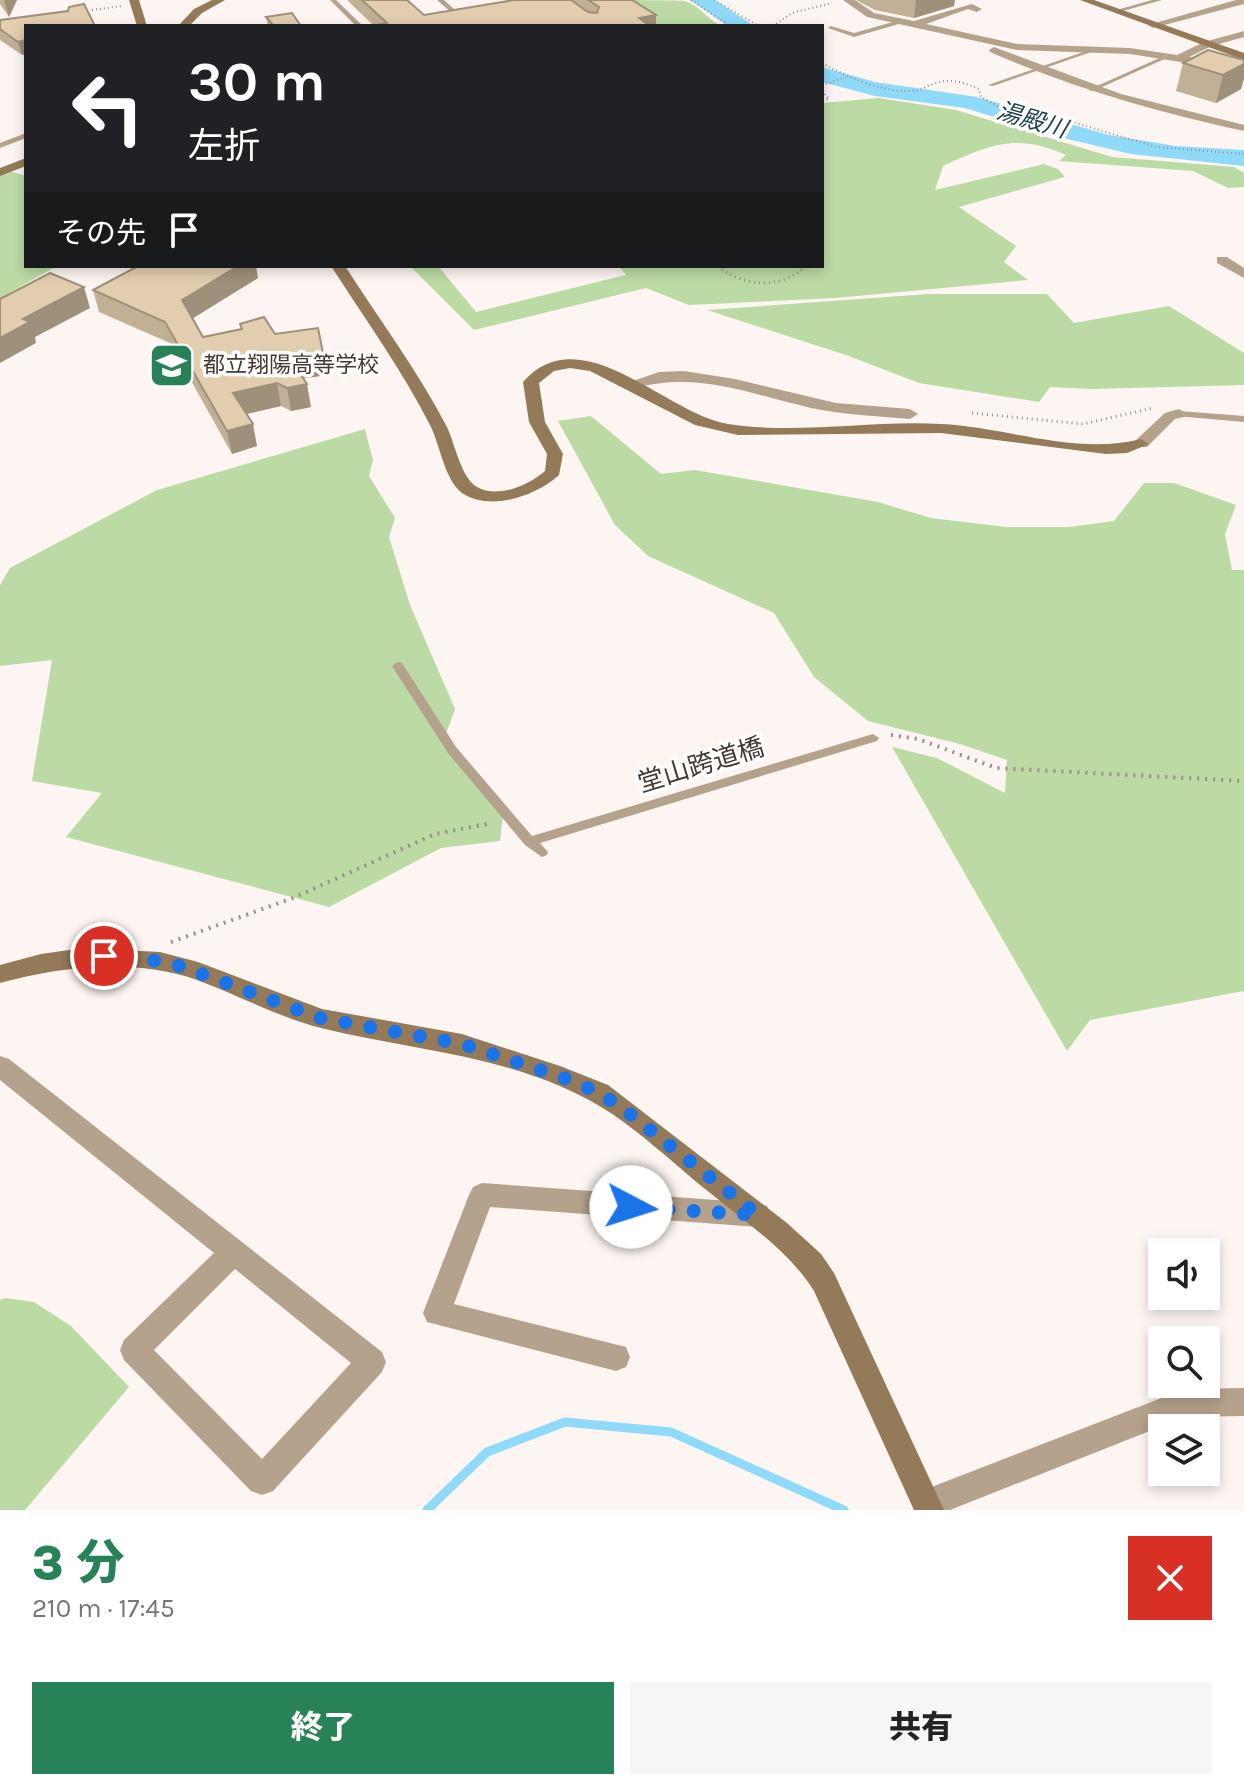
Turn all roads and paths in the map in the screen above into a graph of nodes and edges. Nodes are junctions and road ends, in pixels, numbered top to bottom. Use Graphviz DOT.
graph roads {
  1 [pos="134,0"];
  2 [pos="220,0"];
  3 [pos="333,0"];
  4 [pos="440,0"];
  5 [pos="691,0"];
  6 [pos="714,0"];
  7 [pos="1085,0"];
  8 [pos="1159,0"];
  9 [pos="849,1"];
  10 [pos="1244,1"];
  11 [pos="977,9"];
  12 [pos="1116,11"];
  13 [pos="182,12"];
  14 [pos="477,17"];
  15 [pos="463,20"];
  16 [pos="451,22"];
  17 [pos="900,22"];
  18 [pos="141,24"];
  19 [pos="181,24"];
  20 [pos="183,24"];
  21 [pos="358,24"];
  22 [pos="727,24"];
  23 [pos="756,24"];
  24 [pos="775,24"];
  25 [pos="913,25"];
  26 [pos="1153,25"];
  27 [pos="831,28"];
  28 [pos="1244,34"];
  29 [pos="969,37"];
  30 [pos="1208,44"];
  31 [pos="1091,51"];
  32 [pos="1244,57"];
  33 [pos="1171,58"];
  34 [pos="824,64"];
  35 [pos="1038,69"];
  36 [pos="1244,69"];
  37 [pos="848,76"];
  38 [pos="824,84"];
  39 [pos="991,85"];
  40 [pos="1091,90"];
  41 [pos="1244,128"];
  42 [pos="24,136"];
  43 [pos="0,146"];
  44 [pos="1244,154"];
  45 [pos="24,163"];
  46 [pos="0,172"];
  47 [pos="1222,260"];
  48 [pos="339,268"];
  49 [pos="721,268"];
  50 [pos="803,268"];
  51 [pos="1244,274"];
  52 [pos="635,383"];
  53 [pos="914,410"];
  54 [pos="882,411"];
  55 [pos="969,413"];
  56 [pos="1179,414"];
  57 [pos="1244,419"];
  58 [pos="887,429"];
  59 [pos="398,666"];
  60 [pos="873,738"];
  61 [pos="1244,781"];
  62 [pos="510,821"];
  63 [pos="140,959"];
  64 [pos="0,974"];
  65 [pos="0,1066"];
  66 [pos="758,1215"];
  67 [pos="234,1252"];
  68 [pos="616,1357"];
  69 [pos="1244,1402"];
  70 [pos="928,1507"];
  1 -- 18 [label="street"];
  2 -- 20 [label="street"];
  3 -- 21 [label="lane"];
  4 -- 15 [label="lane"];
  5 -- 22 [label="path"];
  6 -- 23 [label="path"];
  7 -- 12 [label="street"];
  8 -- 12 [label="lane"];
  9 -- 17 [label="street"];
  9 -- 24 [label="path"];
  10 -- 26 [label="street"];
  11 -- 25 [label="street"];
  12 -- 26 [label="street"];
  13 -- 19 [label="street"];
  14 -- 15 [label="lane"];
  15 -- 16 [label="lane"];
  17 -- 25 [label="street"];
  17 -- 27 [label="lane"];
  25 -- 29 [label="street"];
  26 -- 30 [label="street"];
  28 -- 30 [label="street"];
  29 -- 31 [label="street"];
  29 -- 35 [label="street"];
  30 -- 32 [label="street"];
  30 -- 33 [label="street"];
  31 -- 33 [label="street"];
  31 -- 35 [label="lane"];
  33 -- 36 [label="street"];
  33 -- 40 [label="lane"];
  34 -- 37 [label="path"];
  35 -- 39 [label="lane"];
  35 -- 40 [label="street"];
  37 -- 38 [label="path"];
  37 -- 44 [label="path"];
  40 -- 41 [label="street"];
  42 -- 43 [label="lane"];
  45 -- 46 [label="street"];
  47 -- 51 [label="street"];
  48 -- 52 [label="street"];
  49 -- 50 [label="path"];
  52 -- 54 [label="street"];
  52 -- 58 [label="street"];
  53 -- 54 [label="street"];
  54 -- 58 [label="street"];
  55 -- 56 [label="path"];
  56 -- 57 [label="lane"];
  56 -- 58 [label="street"];
  59 -- 62 [label="lane"];
  60 -- 61 [label="path"];
  60 -- 62 [label="lane, 堂山跨道橋"];
  62 -- 63 [label="path"];
  63 -- 64 [label="street"];
  63 -- 66 [label="street"];
  65 -- 67 [label="street"];
  66 -- 68 [label="street"];
  66 -- 70 [label="street"];
  67 -- 67 [label="street"];
  69 -- 70 [label="street"];
}
